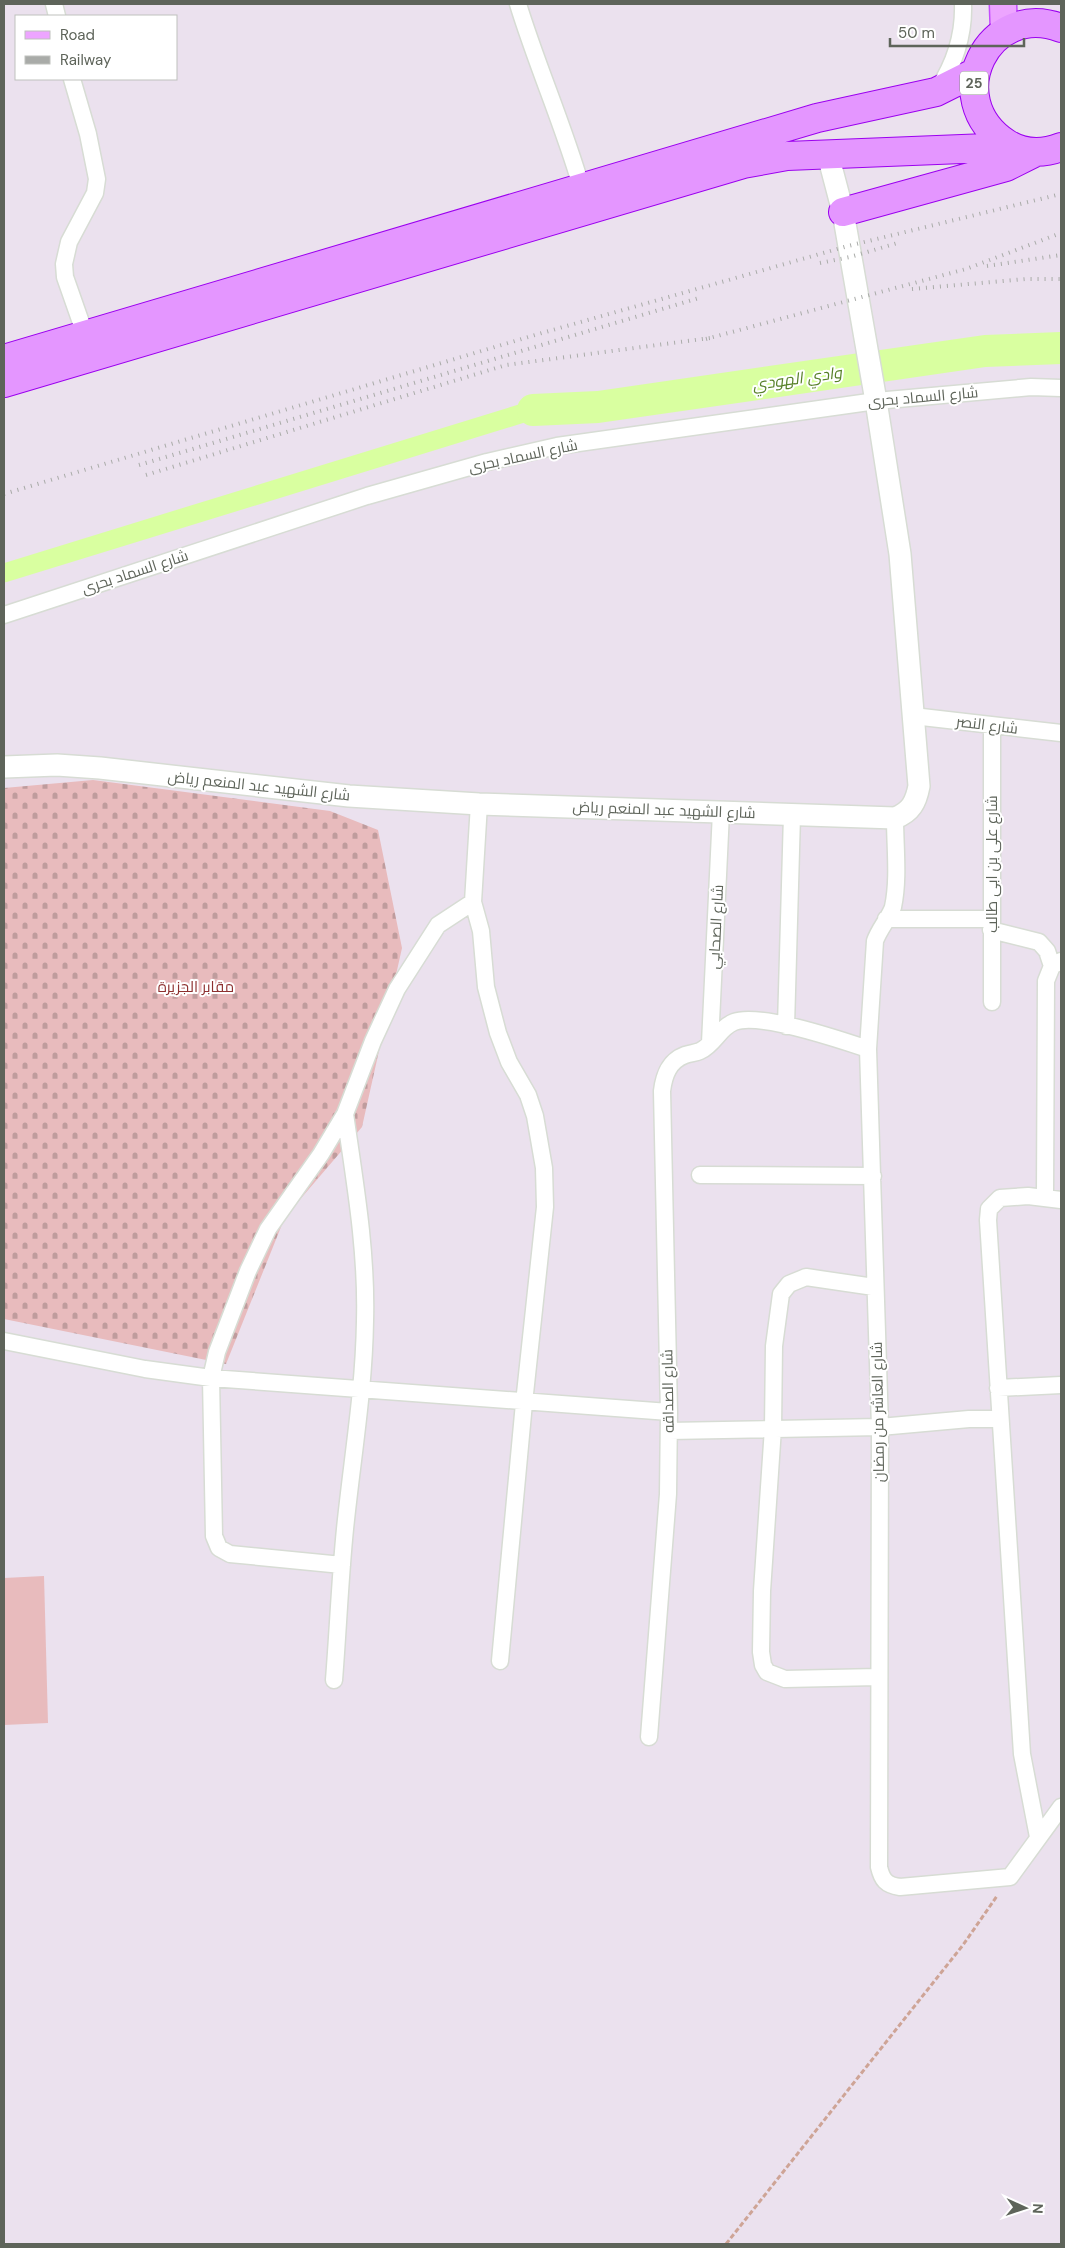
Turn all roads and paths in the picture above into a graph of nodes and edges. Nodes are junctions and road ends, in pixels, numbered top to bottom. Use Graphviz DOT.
graph roads {
  1 [pos="518,4"];
  2 [pos="963,4"];
  3 [pos="1004,4"];
  4 [pos="1061,28"];
  5 [pos="1004,32"];
  6 [pos="974,73"];
  7 [pos="72,80"];
  8 [pos="936,92"];
  9 [pos="1036,148"];
  10 [pos="828,155"];
  11 [pos="581,186"];
  12 [pos="842,212"];
  13 [pos="85,334"];
  14 [pos="4,358"];
  15 [pos="4,383"];
  16 [pos="1061,388"];
  17 [pos="876,401"];
  18 [pos="4,615"];
  19 [pos="913,716"];
  20 [pos="992,726"];
  21 [pos="1061,733"];
  22 [pos="4,767"];
  23 [pos="479,804"];
  24 [pos="721,812"];
  25 [pos="792,815"];
  26 [pos="895,818"];
  27 [pos="474,902"];
  28 [pos="886,919"];
  29 [pos="991,925"];
  30 [pos="1057,964"];
  31 [pos="992,1002"];
  32 [pos="786,1026"];
  33 [pos="710,1043"];
  34 [pos="868,1049"];
  35 [pos="345,1114"];
  36 [pos="700,1175"];
  37 [pos="873,1176"];
  38 [pos="1044,1196"];
  39 [pos="1061,1200"];
  40 [pos="874,1287"];
  41 [pos="4,1341"];
  42 [pos="211,1378"];
  43 [pos="1061,1385"];
  44 [pos="998,1388"];
  45 [pos="362,1390"];
  46 [pos="524,1403"];
  47 [pos="669,1412"];
  48 [pos="1000,1419"];
  49 [pos="880,1427"];
  50 [pos="773,1428"];
  51 [pos="669,1431"];
  52 [pos="342,1565"];
  53 [pos="500,1661"];
  54 [pos="878,1677"];
  55 [pos="334,1680"];
  56 [pos="649,1737"];
  57 [pos="1061,1807"];
  58 [pos="1038,1837"];
  59 [pos="1010,1877"];
  60 [pos="726,2244"];
  1 -- 11 [label="street"];
  2 -- 8 [label="street"];
  3 -- 5 [label="main road"];
  4 -- 5 [label="highway, 25"];
  5 -- 6 [label="highway, 25"];
  6 -- 8 [label="highway"];
  6 -- 9 [label="highway, 25"];
  7 -- 13 [label="street"];
  8 -- 11 [label="highway"];
  9 -- 10 [label="highway"];
  9 -- 12 [label="highway"];
  10 -- 12 [label="street"];
  10 -- 15 [label="highway"];
  11 -- 13 [label="highway"];
  12 -- 17 [label="street"];
  13 -- 14 [label="highway"];
  16 -- 17 [label="street, شارع السماد بحرى"];
  17 -- 18 [label="street, شارع السماد بحرى"];
  17 -- 19 [label="street"];
  19 -- 20 [label="street, شارع النصر"];
  19 -- 26 [label="street"];
  20 -- 21 [label="street, شارع النصر"];
  20 -- 29 [label="street, شارع على بن ابى طالب"];
  22 -- 23 [label="street, شارع الشهيد عبد المنعم رياض"];
  23 -- 24 [label="street, شارع الشهيد عبد المنعم رياض"];
  23 -- 27 [label="street"];
  24 -- 25 [label="street, شارع الشهيد عبد المنعم رياض"];
  24 -- 33 [label="street, شارع الصحابي"];
  25 -- 26 [label="street, شارع الشهيد عبد المنعم رياض"];
  25 -- 32 [label="street"];
  26 -- 28 [label="street, شارع العاشر من رمضان"];
  27 -- 35 [label="street"];
  27 -- 46 [label="street"];
  28 -- 29 [label="street"];
  28 -- 34 [label="street, شارع العاشر من رمضان"];
  29 -- 30 [label="street"];
  29 -- 31 [label="street, شارع على بن ابى طالب"];
  30 -- 38 [label="street"];
  32 -- 33 [label="street"];
  32 -- 34 [label="street"];
  33 -- 47 [label="street, شارع الصداقه"];
  34 -- 37 [label="street, شارع العاشر من رمضان"];
  35 -- 42 [label="street"];
  35 -- 45 [label="street"];
  36 -- 37 [label="street"];
  37 -- 40 [label="street, شارع العاشر من رمضان"];
  38 -- 39 [label="street"];
  38 -- 44 [label="street"];
  40 -- 49 [label="street, شارع العاشر من رمضان"];
  40 -- 50 [label="street"];
  41 -- 42 [label="street"];
  42 -- 45 [label="street"];
  42 -- 52 [label="street"];
  43 -- 44 [label="street"];
  44 -- 48 [label="street"];
  45 -- 46 [label="street"];
  45 -- 52 [label="street"];
  46 -- 47 [label="street"];
  46 -- 53 [label="street"];
  47 -- 51 [label="street, شارع الصداقه"];
  48 -- 49 [label="street"];
  48 -- 58 [label="street"];
  49 -- 50 [label="street"];
  49 -- 54 [label="street, شارع العاشر من رمضان"];
  50 -- 51 [label="street"];
  50 -- 54 [label="street"];
  51 -- 56 [label="street, شارع الصداقه"];
  52 -- 55 [label="street"];
  54 -- 59 [label="street, شارع العاشر من رمضان"];
  57 -- 58 [label="street"];
  58 -- 59 [label="street"];
  59 -- 60 [label="path"];
}
